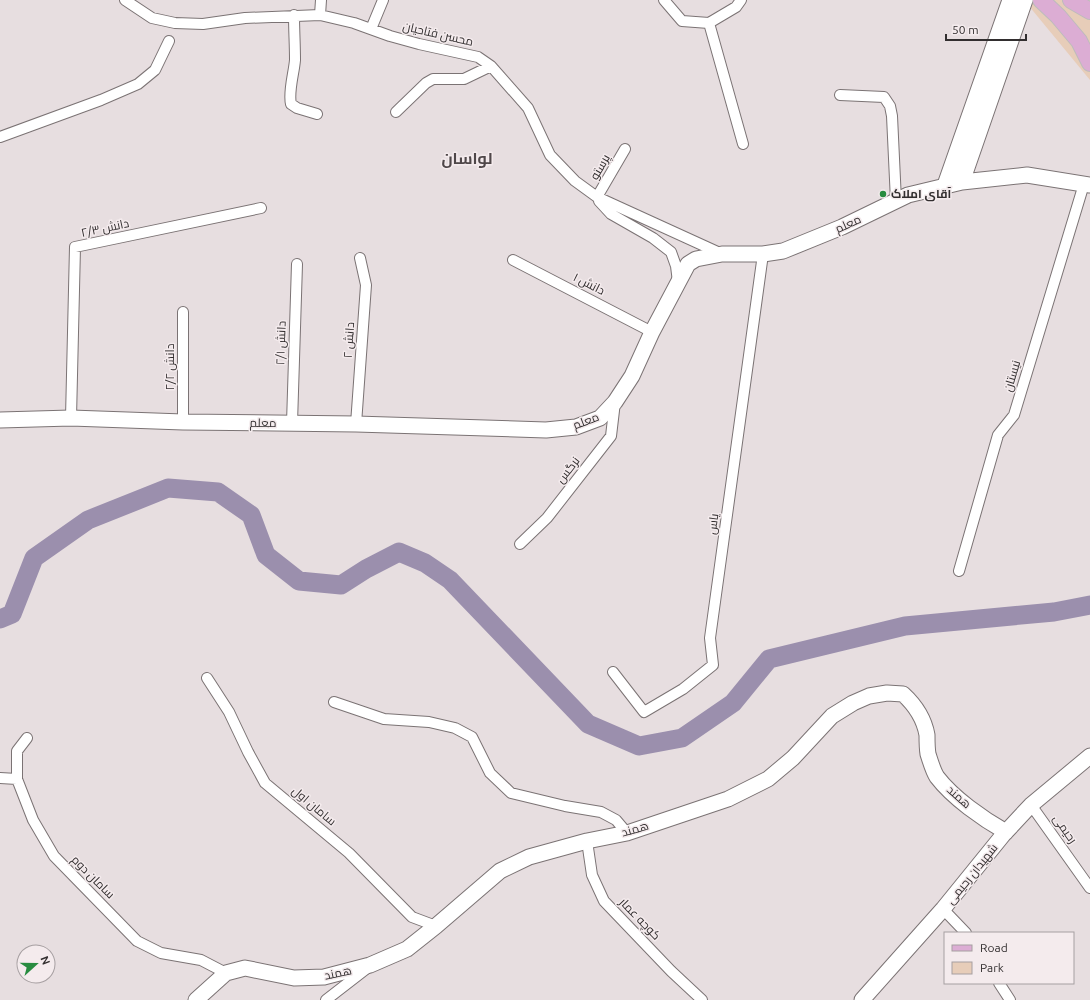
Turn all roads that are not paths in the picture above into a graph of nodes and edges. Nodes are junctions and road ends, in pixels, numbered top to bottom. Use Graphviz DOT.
graph roads {
  1 [pos="125,0"];
  2 [pos="320,0"];
  3 [pos="383,0"];
  4 [pos="664,0"];
  5 [pos="741,0"];
  6 [pos="1010,0"];
  7 [pos="1025,0"];
  8 [pos="1041,0"];
  9 [pos="1071,0"];
  10 [pos="1090,11"];
  11 [pos="320,15"];
  12 [pos="294,16"];
  13 [pos="709,23"];
  14 [pos="371,29"];
  15 [pos="169,41"];
  16 [pos="1090,63"];
  17 [pos="491,66"];
  18 [pos="840,95"];
  19 [pos="396,112"];
  20 [pos="317,114"];
  21 [pos="0,136"];
  22 [pos="743,144"];
  23 [pos="625,149"];
  24 [pos="962,182"];
  25 [pos="945,185"];
  26 [pos="1087,185"];
  27 [pos="597,198"];
  28 [pos="896,201"];
  29 [pos="261,208"];
  30 [pos="722,254"];
  31 [pos="763,254"];
  32 [pos="360,258"];
  33 [pos="513,260"];
  34 [pos="297,264"];
  35 [pos="679,284"];
  36 [pos="183,312"];
  37 [pos="652,332"];
  38 [pos="616,402"];
  39 [pos="71,418"];
  40 [pos="0,420"];
  41 [pos="183,422"];
  42 [pos="292,423"];
  43 [pos="356,424"];
  44 [pos="520,544"];
  45 [pos="959,571"];
  46 [pos="613,672"];
  47 [pos="207,678"];
  48 [pos="334,702"];
  49 [pos="27,738"];
  50 [pos="1090,756"];
  51 [pos="0,778"];
  52 [pos="17,779"];
  53 [pos="1031,805"];
  54 [pos="627,832"];
  55 [pos="1006,832"];
  56 [pos="587,841"];
  57 [pos="1090,888"];
  58 [pos="943,909"];
  59 [pos="436,926"];
  60 [pos="965,932"];
  61 [pos="370,965"];
  62 [pos="226,973"];
  63 [pos="1000,984"];
  64 [pos="869,997"];
  65 [pos="196,1000"];
  66 [pos="326,1000"];
  67 [pos="702,1000"];
  68 [pos="1010,1000"];
  1 -- 12 [label="street, محسن فتاحیان"];
  2 -- 11 [label="street"];
  3 -- 14 [label="street"];
  4 -- 13 [label="street"];
  5 -- 13 [label="street"];
  6 -- 25 [label="main road"];
  7 -- 24 [label="main road"];
  8 -- 16 [label="main road"];
  9 -- 10 [label="main road"];
  11 -- 12 [label="street, محسن فتاحیان"];
  11 -- 14 [label="street, محسن فتاحیان"];
  12 -- 20 [label="street"];
  13 -- 22 [label="street"];
  14 -- 17 [label="street, محسن فتاحیان"];
  15 -- 21 [label="street"];
  17 -- 19 [label="street"];
  17 -- 27 [label="street, محسن فتاحیان"];
  18 -- 28 [label="street"];
  23 -- 27 [label="street, پرستو"];
  24 -- 25 [label="main road, معلم"];
  24 -- 26 [label="main road, معلم"];
  25 -- 28 [label="main road, معلم"];
  26 -- 45 [label="street, نیستان"];
  27 -- 30 [label="street, محسن فتاحیان"];
  27 -- 35 [label="street"];
  28 -- 31 [label="main road, معلم"];
  29 -- 39 [label="street, دانش ۲/۳"];
  30 -- 31 [label="main road, معلم"];
  30 -- 35 [label="main road, معلم"];
  31 -- 46 [label="street, یاس"];
  32 -- 43 [label="street, دانش ۲"];
  33 -- 37 [label="street, دانش ۱"];
  34 -- 42 [label="street, دانش ۲/۱"];
  35 -- 37 [label="main road, معلم"];
  36 -- 41 [label="street, دانش ۲/۲"];
  37 -- 38 [label="main road, معلم"];
  38 -- 43 [label="main road, معلم"];
  38 -- 44 [label="street, نرگس"];
  39 -- 40 [label="main road, معلم"];
  39 -- 41 [label="main road, معلم"];
  41 -- 42 [label="main road, معلم"];
  42 -- 43 [label="main road, معلم"];
  47 -- 59 [label="street, سامان اول"];
  48 -- 54 [label="street"];
  49 -- 52 [label="street, سامان دوم"];
  50 -- 53 [label="main road, شهیدان رحیمی"];
  51 -- 52 [label="street"];
  52 -- 62 [label="street, سامان دوم"];
  53 -- 55 [label="main road, شهیدان رحیمی"];
  53 -- 57 [label="street, رحیمی"];
  54 -- 55 [label="main road, همند"];
  54 -- 56 [label="main road, همند"];
  55 -- 58 [label="main road, شهیدان رحیمی"];
  56 -- 59 [label="main road, همند"];
  56 -- 67 [label="street, کوچه عمار"];
  58 -- 60 [label="street"];
  58 -- 64 [label="main road, شهیدان رحیمی"];
  59 -- 61 [label="main road, همند"];
  61 -- 62 [label="main road, همند"];
  61 -- 66 [label="street"];
  62 -- 65 [label="main road, همند"];
  63 -- 68 [label="street"];
}
